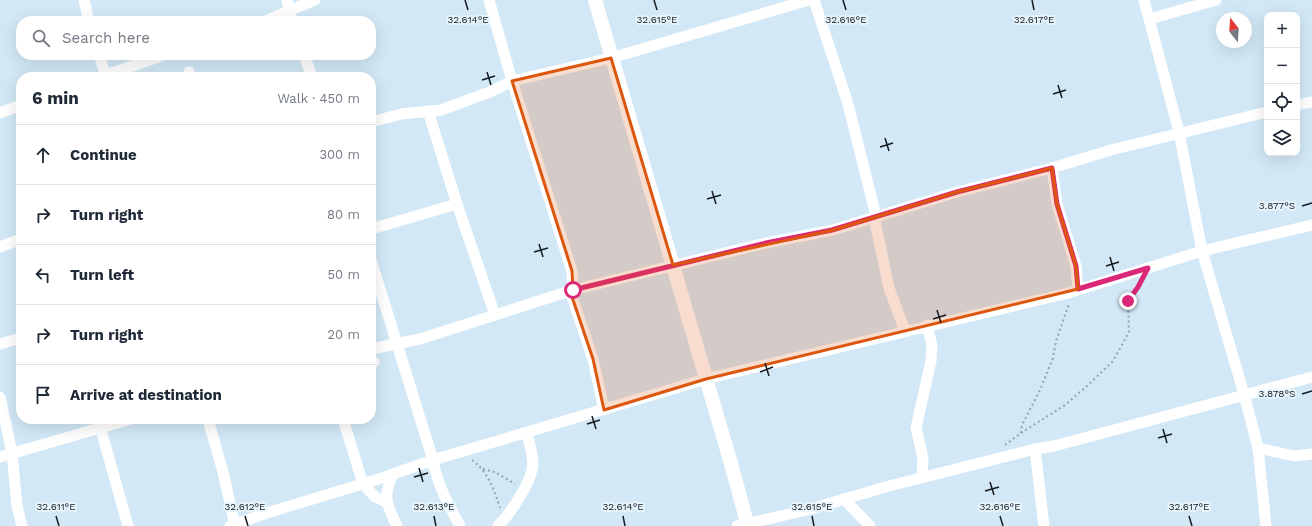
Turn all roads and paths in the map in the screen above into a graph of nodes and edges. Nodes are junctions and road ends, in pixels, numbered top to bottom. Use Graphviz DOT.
graph roads {
  1 [pos="84,0"];
  2 [pos="287,0"];
  3 [pos="316,0"];
  4 [pos="489,0"];
  5 [pos="594,0"];
  6 [pos="809,0"];
  7 [pos="814,0"];
  8 [pos="1144,0"];
  9 [pos="1216,0"];
  10 [pos="88,16"];
  11 [pos="291,16"];
  12 [pos="292,16"];
  13 [pos="1150,19"];
  14 [pos="611,58"];
  15 [pos="101,60"];
  16 [pos="150,60"];
  17 [pos="306,60"];
  18 [pos="103,72"];
  19 [pos="115,72"];
  20 [pos="310,72"];
  21 [pos="512,81"];
  22 [pos="1312,102"];
  23 [pos="1300,104"];
  24 [pos="16,107"];
  25 [pos="428,111"];
  26 [pos="0,113"];
  27 [pos="1264,113"];
  28 [pos="376,121"];
  29 [pos="1179,132"];
  30 [pos="1052,168"];
  31 [pos="457,204"];
  32 [pos="875,217"];
  33 [pos="1312,225"];
  34 [pos="376,228"];
  35 [pos="16,241"];
  36 [pos="0,247"];
  37 [pos="1202,251"];
  38 [pos="673,265"];
  39 [pos="1148,268"];
  40 [pos="376,276"];
  41 [pos="1075,290"];
  42 [pos="572,291"];
  43 [pos="496,315"];
  44 [pos="927,325"];
  45 [pos="904,330"];
  46 [pos="16,339"];
  47 [pos="397,343"];
  48 [pos="0,344"];
  49 [pos="376,348"];
  50 [pos="1312,377"];
  51 [pos="706,379"];
  52 [pos="1244,394"];
  53 [pos="0,397"];
  54 [pos="604,410"];
  55 [pos="99,424"];
  56 [pos="209,424"];
  57 [pos="345,424"];
  58 [pos="527,433"];
  59 [pos="1021,433"];
  60 [pos="1258,448"];
  61 [pos="1035,449"];
  62 [pos="461,452"];
  63 [pos="12,453"];
  64 [pos="1312,454"];
  65 [pos="0,457"];
  66 [pos="433,460"];
  67 [pos="989,461"];
  68 [pos="482,469"];
  69 [pos="393,474"];
  70 [pos="922,478"];
  71 [pos="363,484"];
  72 [pos="522,490"];
  73 [pos="844,499"];
  74 [pos="387,502"];
  75 [pos="501,523"];
  76 [pos="744,525"];
  77 [pos="22,526"];
  78 [pos="128,526"];
  79 [pos="233,526"];
  80 [pos="397,526"];
  81 [pos="460,526"];
  82 [pos="870,526"];
  83 [pos="1044,526"];
  84 [pos="1266,526"];
  1 -- 10 [label="street"];
  2 -- 11 [label="street"];
  3 -- 12 [label="street"];
  4 -- 21 [label="street"];
  5 -- 14 [label="street"];
  6 -- 14 [label="street"];
  7 -- 32 [label="street"];
  8 -- 13 [label="street"];
  9 -- 13 [label="street"];
  13 -- 29 [label="street"];
  14 -- 21 [label="street"];
  14 -- 38 [label="street"];
  15 -- 18 [label="street"];
  16 -- 19 [label="street"];
  17 -- 20 [label="street"];
  21 -- 25 [label="street"];
  21 -- 42 [label="street"];
  22 -- 23 [label="street"];
  24 -- 26 [label="street"];
  25 -- 28 [label="street"];
  25 -- 31 [label="street"];
  27 -- 29 [label="street"];
  29 -- 30 [label="street"];
  29 -- 37 [label="street"];
  30 -- 32 [label="street"];
  30 -- 41 [label="street"];
  31 -- 34 [label="street"];
  31 -- 43 [label="street"];
  32 -- 38 [label="street"];
  32 -- 45 [label="street"];
  33 -- 37 [label="street"];
  35 -- 36 [label="street"];
  37 -- 39 [label="street"];
  37 -- 52 [label="street"];
  38 -- 42 [label="street"];
  38 -- 51 [label="street"];
  39 -- 41 [label="street"];
  39 -- 59 [label="path"];
  40 -- 47 [label="street"];
  41 -- 44 [label="street"];
  41 -- 59 [label="path"];
  42 -- 43 [label="street"];
  42 -- 54 [label="street"];
  43 -- 47 [label="street"];
  44 -- 45 [label="street"];
  44 -- 70 [label="street"];
  45 -- 51 [label="street"];
  46 -- 48 [label="street"];
  47 -- 49 [label="street"];
  47 -- 66 [label="street"];
  50 -- 52 [label="street"];
  51 -- 54 [label="street"];
  51 -- 76 [label="street"];
  52 -- 60 [label="street"];
  52 -- 61 [label="street"];
  53 -- 63 [label="street"];
  54 -- 58 [label="street"];
  55 -- 63 [label="street"];
  55 -- 78 [label="street"];
  56 -- 79 [label="street"];
  57 -- 71 [label="street"];
  58 -- 62 [label="street"];
  58 -- 72 [label="street"];
  59 -- 67 [label="path"];
  60 -- 64 [label="street"];
  60 -- 84 [label="street"];
  61 -- 67 [label="street"];
  61 -- 83 [label="street"];
  62 -- 66 [label="street"];
  62 -- 68 [label="path"];
  63 -- 65 [label="street"];
  63 -- 77 [label="street"];
  66 -- 69 [label="street"];
  66 -- 81 [label="street"];
  67 -- 70 [label="street"];
  68 -- 72 [label="path"];
  68 -- 75 [label="path"];
  69 -- 71 [label="street"];
  69 -- 74 [label="street"];
  70 -- 73 [label="street"];
  71 -- 74 [label="street"];
  71 -- 79 [label="street"];
  72 -- 75 [label="street"];
  73 -- 76 [label="street"];
  73 -- 82 [label="street"];
  74 -- 80 [label="street"];
}
